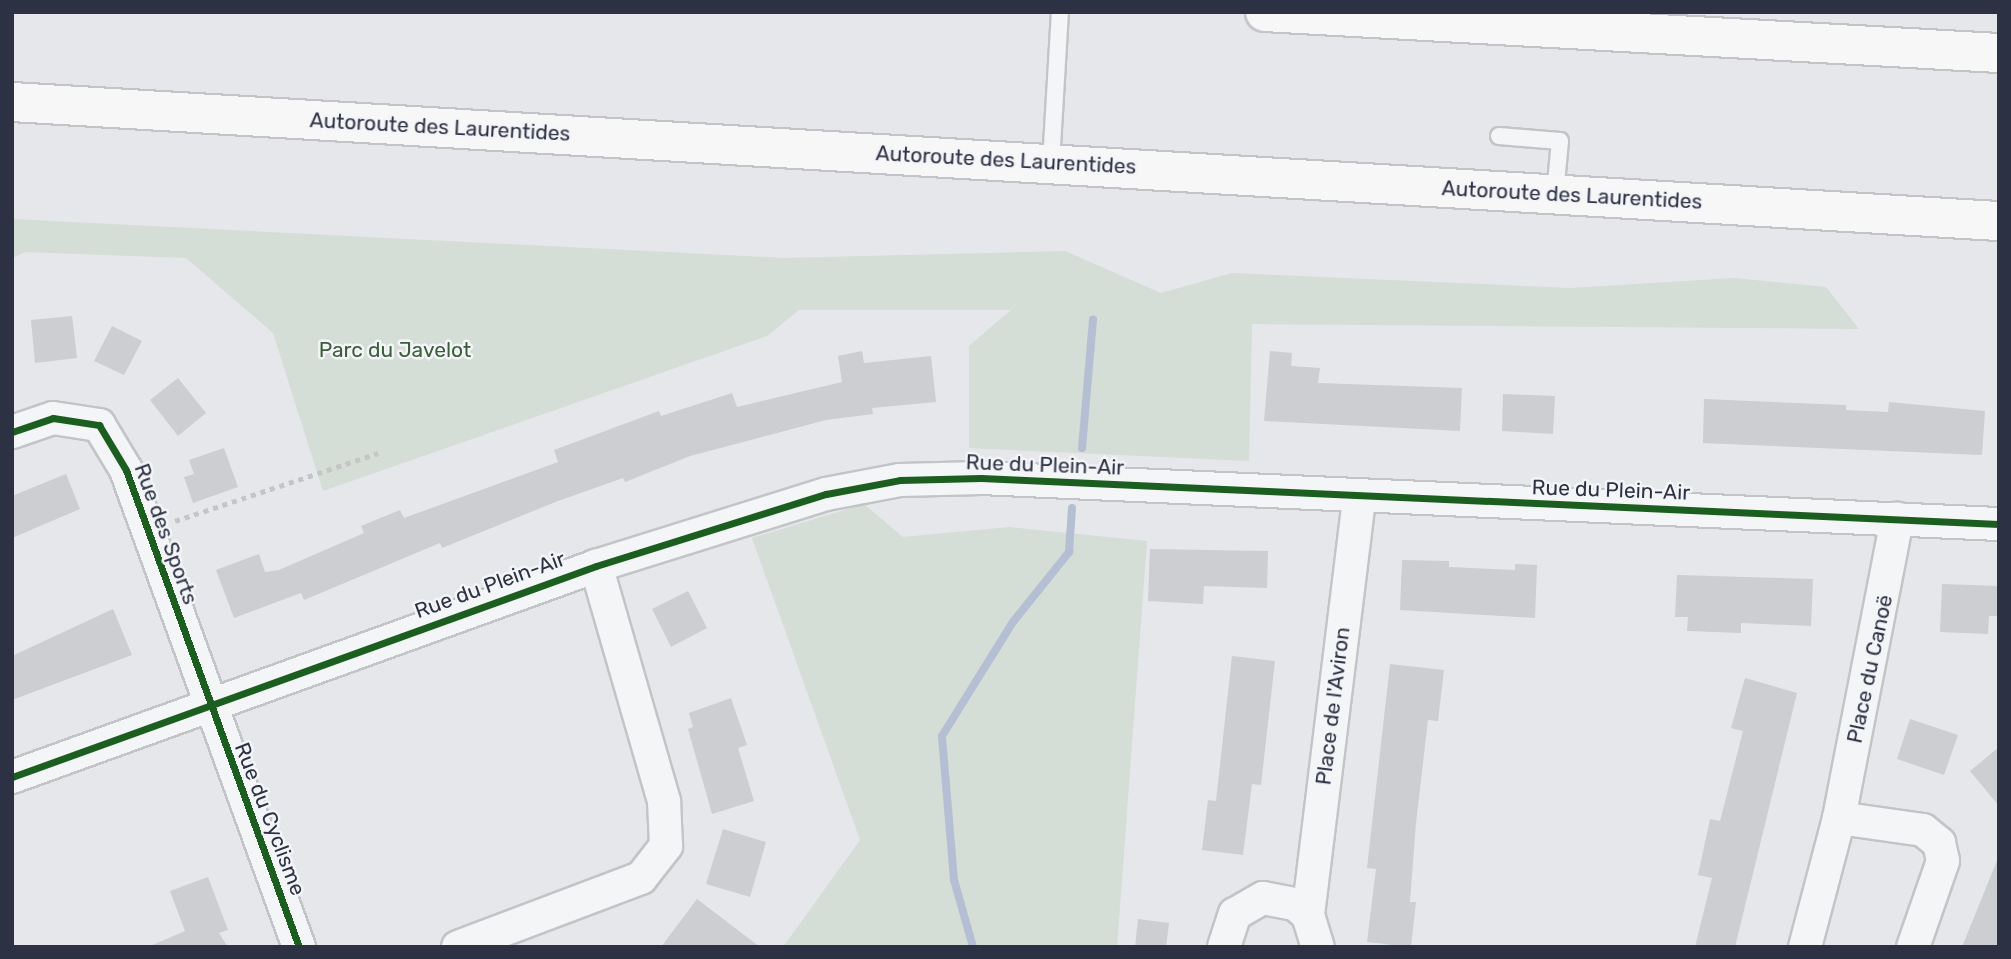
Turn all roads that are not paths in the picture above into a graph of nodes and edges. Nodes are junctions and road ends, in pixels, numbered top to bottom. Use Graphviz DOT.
graph roads {
  1 [pos="1060,12"];
  2 [pos="1265,12"];
  3 [pos="1999,53"];
  4 [pos="12,102"];
  5 [pos="1499,136"];
  6 [pos="1051,163"];
  7 [pos="1555,194"];
  8 [pos="1999,221"];
  9 [pos="12,432"];
  10 [pos="1359,497"];
  11 [pos="1897,519"];
  12 [pos="1999,524"];
  13 [pos="596,566"];
  14 [pos="208,704"];
  15 [pos="12,776"];
  16 [pos="1839,818"];
  17 [pos="1308,915"];
  18 [pos="299,947"];
  19 [pos="458,947"];
  20 [pos="1224,947"];
  21 [pos="1318,947"];
  22 [pos="1805,947"];
  23 [pos="1913,947"];
  1 -- 6 [label="lane"];
  2 -- 3 [label="highway"];
  4 -- 6 [label="highway, Autoroute des Laurentides"];
  5 -- 7 [label="lane"];
  6 -- 7 [label="highway, Autoroute des Laurentides"];
  7 -- 8 [label="highway, Autoroute des Laurentides"];
  9 -- 14 [label="street, Rue des Sports"];
  10 -- 11 [label="street, Rue du Plein-Air"];
  10 -- 13 [label="street, Rue du Plein-Air"];
  10 -- 17 [label="street, Place de l'Aviron"];
  11 -- 12 [label="street, Rue du Plein-Air"];
  11 -- 16 [label="street, Place du Canoë"];
  13 -- 14 [label="street, Rue du Plein-Air"];
  13 -- 19 [label="street"];
  14 -- 15 [label="street, Rue du Plein-Air"];
  14 -- 18 [label="street, Rue du Cyclisme"];
  16 -- 22 [label="street, Place du Canoë"];
  16 -- 23 [label="street"];
  17 -- 20 [label="street"];
  17 -- 21 [label="street, Place de l'Aviron"];
}
